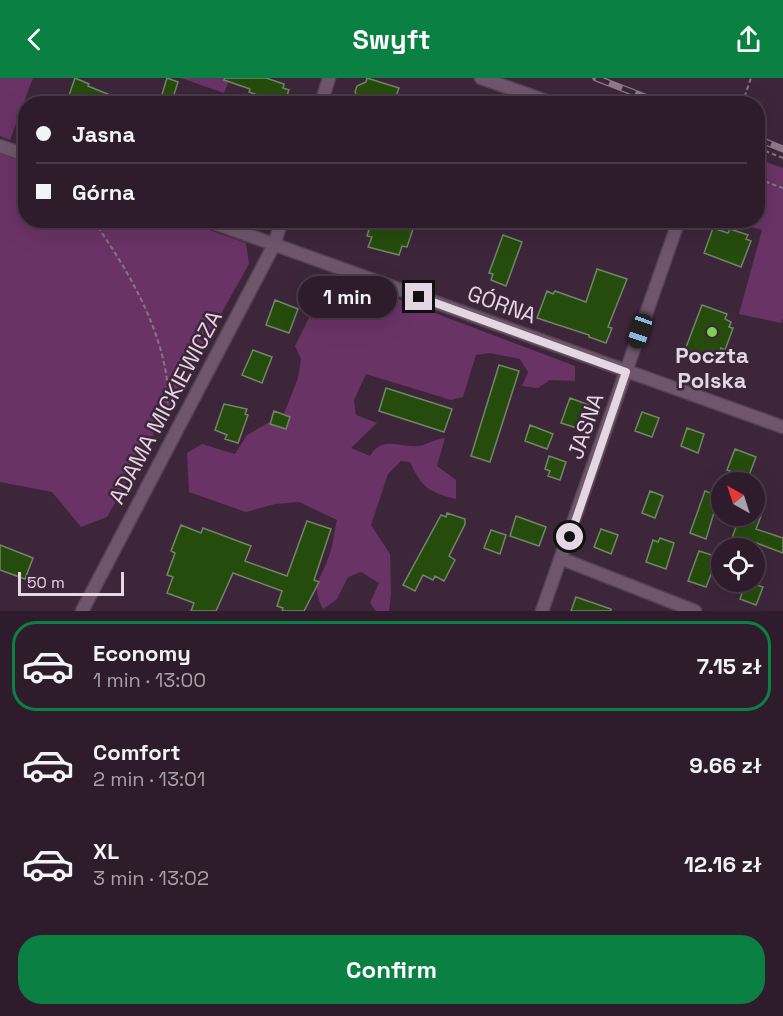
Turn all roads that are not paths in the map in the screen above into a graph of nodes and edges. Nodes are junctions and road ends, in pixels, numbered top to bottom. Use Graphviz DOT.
graph roads {
  1 [pos="329,78"];
  2 [pos="481,78"];
  3 [pos="323,96"];
  4 [pos="532,96"];
  5 [pos="0,146"];
  6 [pos="18,152"];
  7 [pos="228,228"];
  8 [pos="279,228"];
  9 [pos="676,228"];
  10 [pos="274,245"];
  11 [pos="626,372"];
  12 [pos="783,427"];
  13 [pos="562,559"];
  14 [pos="82,611"];
  15 [pos="542,611"];
  16 [pos="695,611"];
  1 -- 3 [label="street"];
  2 -- 4 [label="street"];
  5 -- 6 [label="street"];
  7 -- 10 [label="street, GÓRNA"];
  8 -- 10 [label="street, ADAMA MICKIEWICZA"];
  9 -- 11 [label="street, JASNA"];
  10 -- 11 [label="street, GÓRNA"];
  10 -- 14 [label="street, ADAMA MICKIEWICZA"];
  11 -- 12 [label="street, GÓRNA"];
  11 -- 13 [label="street, JASNA"];
  13 -- 15 [label="street, JASNA"];
  13 -- 16 [label="street"];
}
